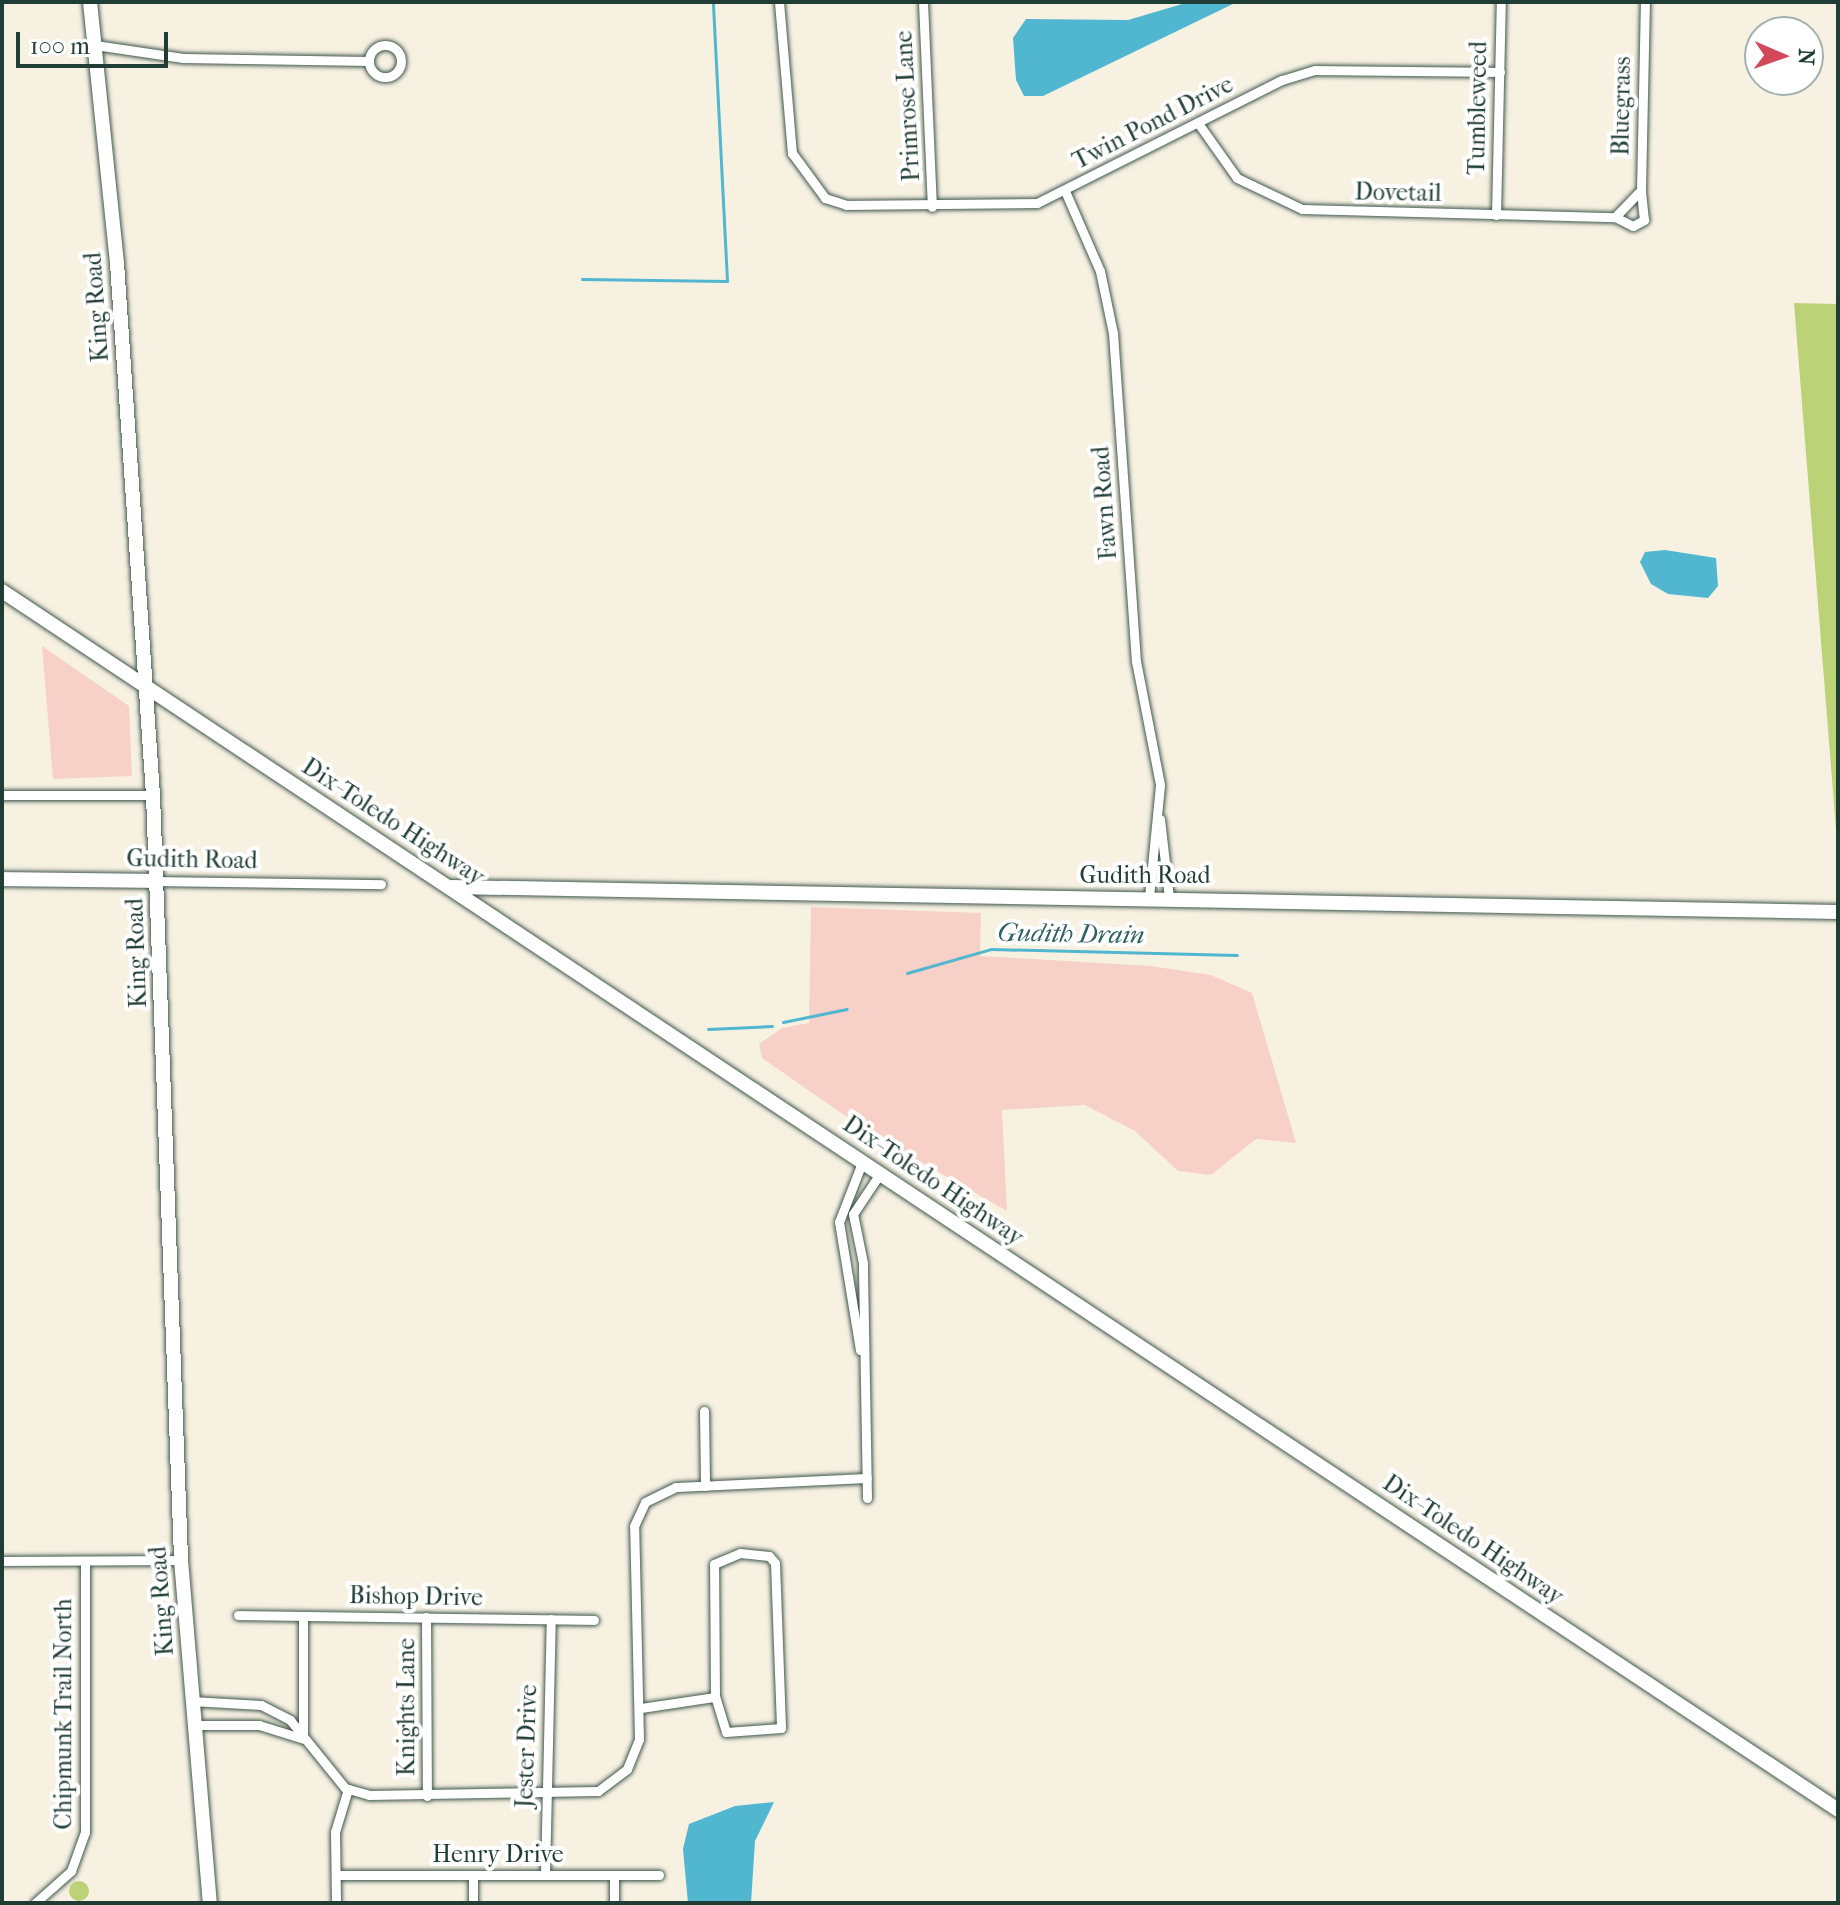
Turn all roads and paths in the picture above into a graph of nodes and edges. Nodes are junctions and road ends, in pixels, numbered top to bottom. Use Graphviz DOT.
graph roads {
  1 [pos="90,2"];
  2 [pos="779,2"];
  3 [pos="923,2"];
  4 [pos="1501,2"];
  5 [pos="1645,2"];
  6 [pos="95,45"];
  7 [pos="368,61"];
  8 [pos="1500,72"];
  9 [pos="1198,123"];
  10 [pos="1641,190"];
  11 [pos="1065,191"];
  12 [pos="932,207"];
  13 [pos="1496,215"];
  14 [pos="1615,217"];
  15 [pos="2,591"];
  16 [pos="145,685"];
  17 [pos="2,795"];
  18 [pos="153,795"];
  19 [pos="1160,819"];
  20 [pos="2,879"];
  21 [pos="156,881"];
  22 [pos="381,884"];
  23 [pos="452,887"];
  24 [pos="1149,897"];
  25 [pos="1169,898"];
  26 [pos="1838,912"];
  27 [pos="863,1160"];
  28 [pos="881,1172"];
  29 [pos="862,1257"];
  30 [pos="848,1259"];
  31 [pos="864,1299"];
  32 [pos="852,1300"];
  33 [pos="863,1373"];
  34 [pos="704,1411"];
  35 [pos="867,1478"];
  36 [pos="705,1486"];
  37 [pos="867,1498"];
  38 [pos="181,1560"];
  39 [pos="2,1561"];
  40 [pos="85,1561"];
  41 [pos="238,1615"];
  42 [pos="303,1616"];
  43 [pos="426,1617"];
  44 [pos="551,1619"];
  45 [pos="594,1620"];
  46 [pos="715,1697"];
  47 [pos="191,1701"];
  48 [pos="641,1708"];
  49 [pos="195,1725"];
  50 [pos="304,1739"];
  51 [pos="348,1789"];
  52 [pos="427,1796"];
  53 [pos="548,1796"];
  54 [pos="1838,1810"];
  55 [pos="337,1875"];
  56 [pos="473,1875"];
  57 [pos="545,1875"];
  58 [pos="614,1875"];
  59 [pos="659,1875"];
  60 [pos="38,1901"];
  61 [pos="210,1903"];
  62 [pos="336,1903"];
  63 [pos="473,1903"];
  64 [pos="614,1903"];
  1 -- 6 [label="main road, King Road"];
  2 -- 12 [label="street, Twin Pond Drive"];
  3 -- 12 [label="street, Primrose Lane"];
  4 -- 8 [label="street, Tumbleweed"];
  5 -- 10 [label="street, Bluegrass"];
  6 -- 7 [label="street"];
  6 -- 16 [label="main road, King Road"];
  8 -- 9 [label="street, Twin Pond Drive"];
  8 -- 13 [label="street, Tumbleweed"];
  9 -- 11 [label="street, Twin Pond Drive"];
  9 -- 13 [label="street, Dovetail"];
  10 -- 14 [label="street, Bluegrass"];
  10 -- 14 [label="street, Dovetail"];
  11 -- 12 [label="street, Twin Pond Drive"];
  11 -- 19 [label="street, Fawn Road"];
  13 -- 14 [label="street, Dovetail"];
  15 -- 16 [label="main road, Dix-Toledo Highway"];
  16 -- 18 [label="main road, King Road"];
  16 -- 23 [label="main road, Dix-Toledo Highway"];
  17 -- 18 [label="street"];
  18 -- 21 [label="main road, King Road"];
  19 -- 24 [label="street, Fawn Road"];
  19 -- 25 [label="street, Fawn Road"];
  20 -- 21 [label="main road, Gudith Road"];
  21 -- 22 [label="street, Gudith Road"];
  21 -- 38 [label="main road, King Road"];
  23 -- 24 [label="main road, Gudith Road"];
  23 -- 27 [label="main road, Dix-Toledo Highway"];
  24 -- 25 [label="main road, Gudith Road"];
  25 -- 26 [label="main road, Gudith Road"];
  27 -- 28 [label="main road, Dix-Toledo Highway"];
  27 -- 30 [label="street"];
  28 -- 29 [label="street"];
  28 -- 54 [label="main road, Dix-Toledo Highway"];
  29 -- 30 [label="street"];
  29 -- 31 [label="street"];
  30 -- 32 [label="street"];
  31 -- 32 [label="street"];
  31 -- 33 [label="street"];
  32 -- 33 [label="street"];
  33 -- 35 [label="street"];
  34 -- 36 [label="street"];
  35 -- 36 [label="street"];
  35 -- 37 [label="street"];
  36 -- 48 [label="street"];
  38 -- 40 [label="street"];
  38 -- 47 [label="main road, King Road"];
  39 -- 40 [label="street"];
  40 -- 60 [label="street, Chipmunk Trail North"];
  41 -- 42 [label="street, Bishop Drive"];
  42 -- 43 [label="street, Bishop Drive"];
  42 -- 50 [label="street"];
  43 -- 44 [label="street, Bishop Drive"];
  43 -- 52 [label="street, Knights Lane"];
  44 -- 45 [label="street, Bishop Drive"];
  44 -- 53 [label="street, Jester Drive"];
  46 -- 46 [label="street"];
  46 -- 48 [label="street"];
  47 -- 49 [label="main road, King Road"];
  47 -- 50 [label="street"];
  48 -- 53 [label="street"];
  49 -- 50 [label="street"];
  49 -- 61 [label="main road, King Road"];
  50 -- 51 [label="street"];
  51 -- 52 [label="street"];
  51 -- 55 [label="street"];
  52 -- 53 [label="street"];
  53 -- 57 [label="street, Jester Drive"];
  55 -- 56 [label="street, Henry Drive"];
  55 -- 62 [label="street"];
  56 -- 57 [label="street, Henry Drive"];
  56 -- 63 [label="street"];
  57 -- 58 [label="street, Henry Drive"];
  58 -- 59 [label="street, Henry Drive"];
  58 -- 64 [label="street"];
}
